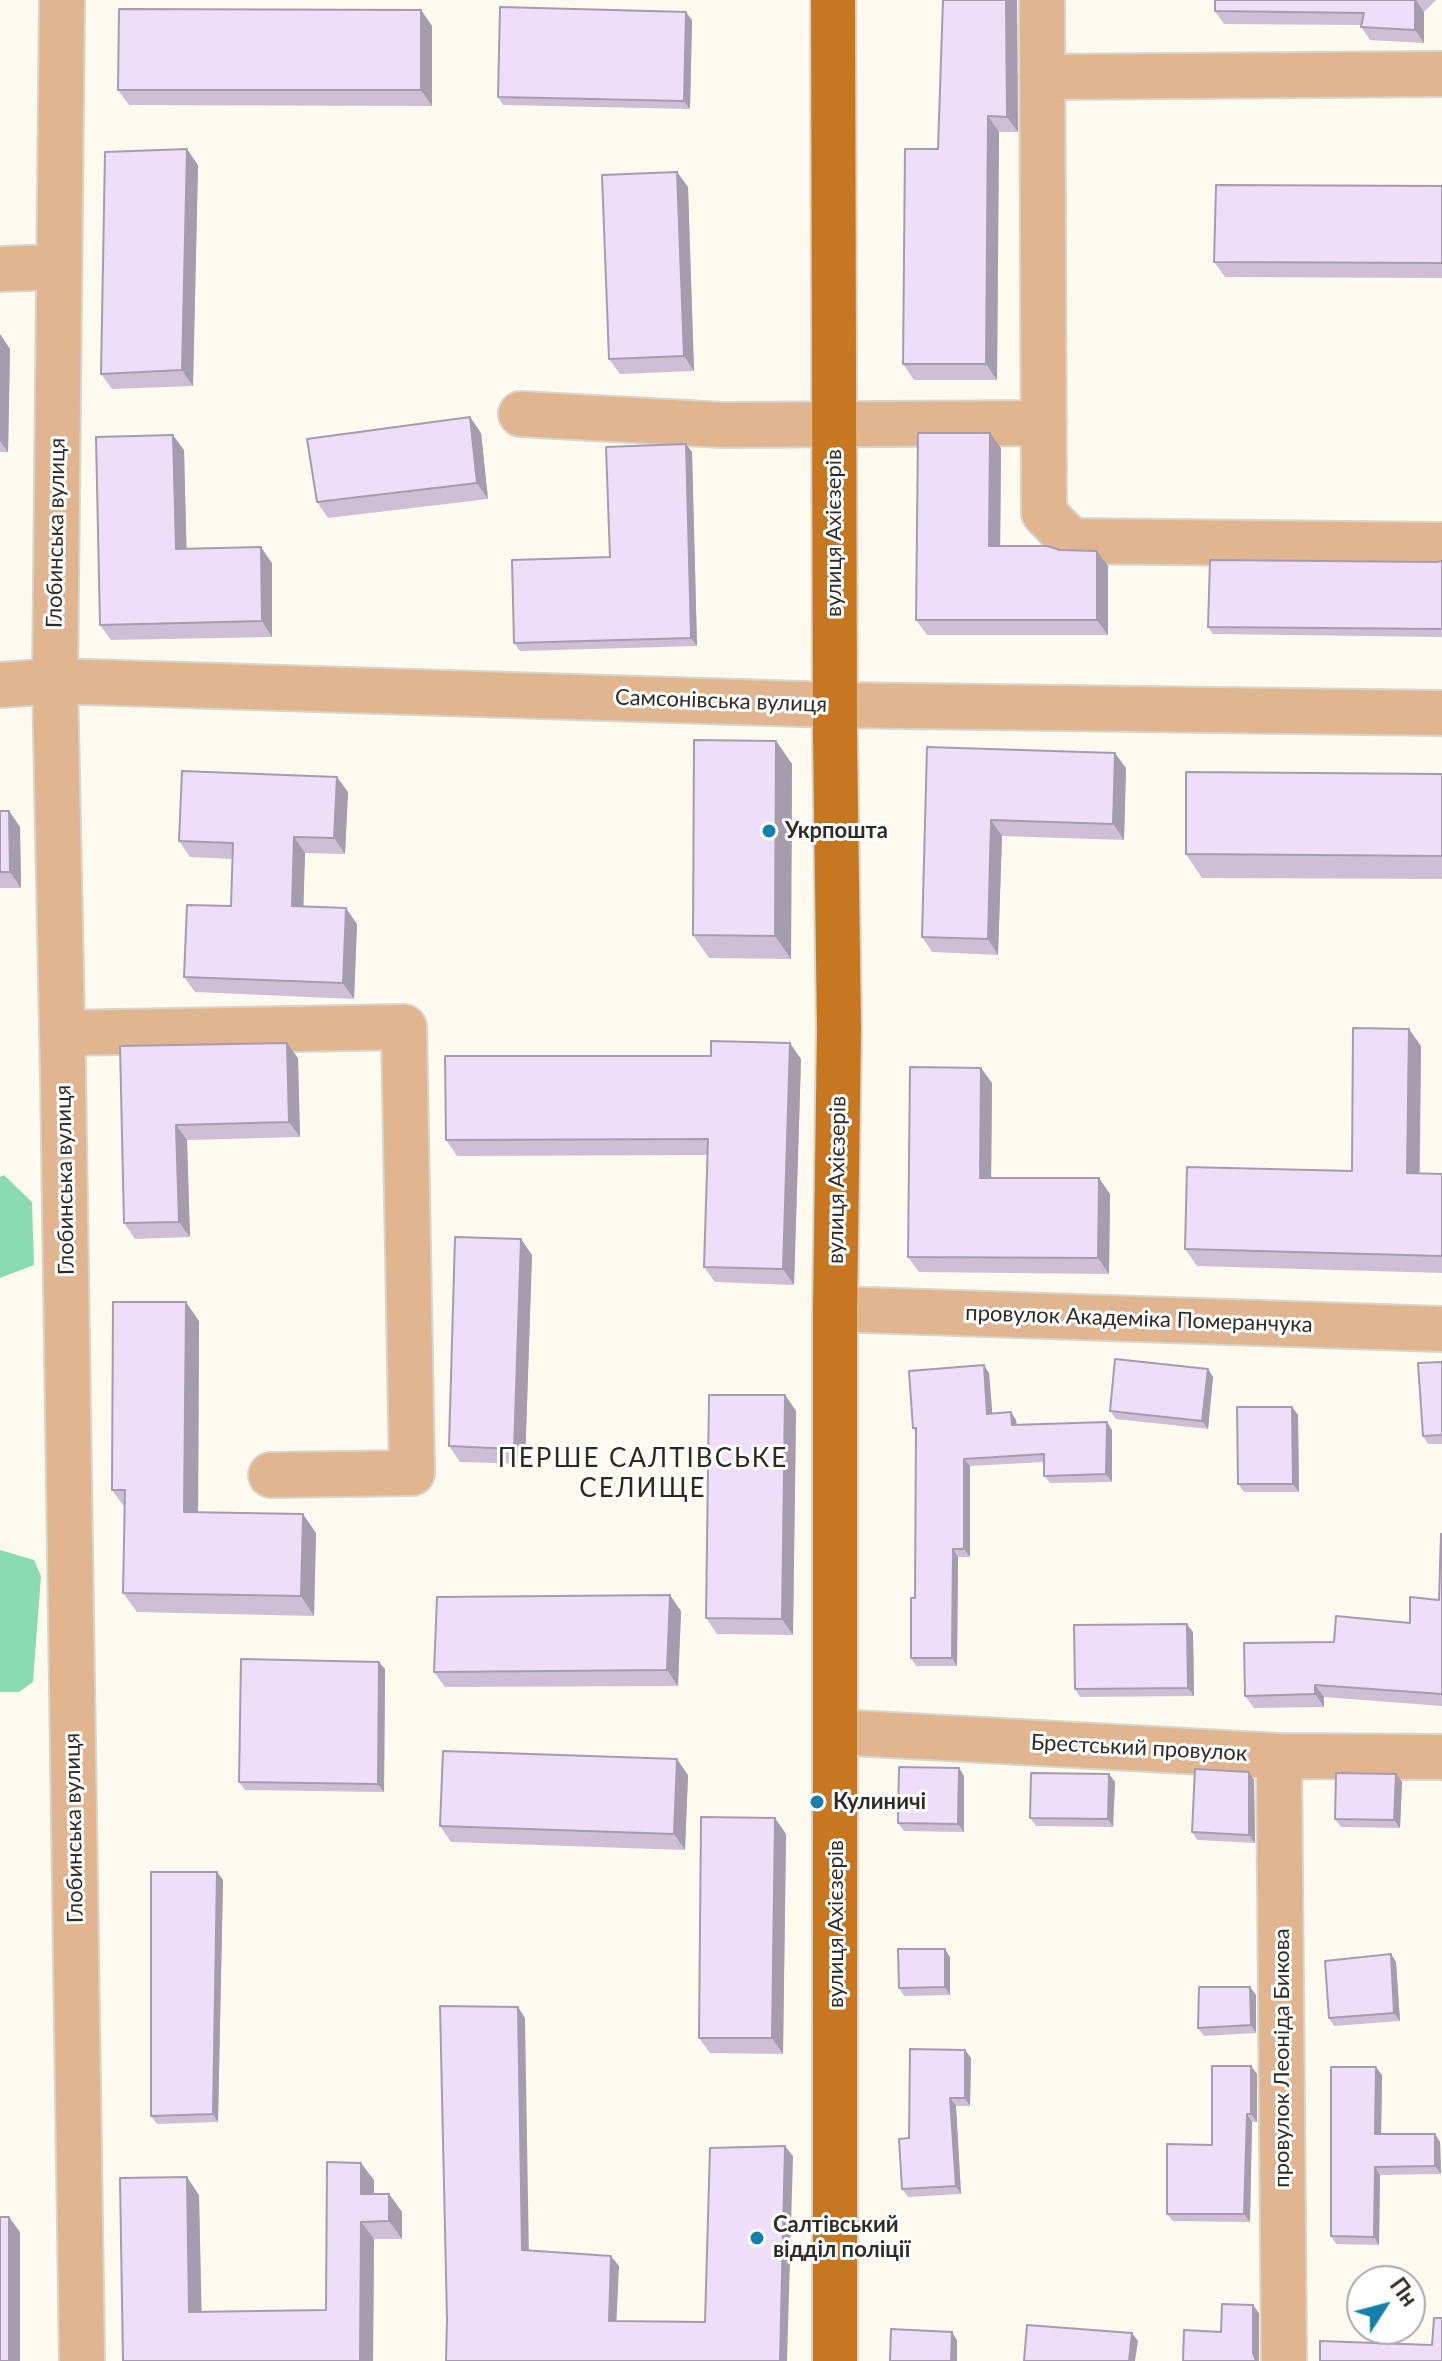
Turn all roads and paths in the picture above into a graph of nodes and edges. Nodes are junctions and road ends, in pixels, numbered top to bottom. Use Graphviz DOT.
graph roads {
  1 [pos="62,0"];
  2 [pos="833,0"];
  3 [pos="1042,0"];
  4 [pos="1442,74"];
  5 [pos="1042,77"];
  6 [pos="59,267"];
  7 [pos="0,269"];
  8 [pos="521,414"];
  9 [pos="1044,423"];
  10 [pos="834,425"];
  11 [pos="1442,545"];
  12 [pos="55,681"];
  13 [pos="0,685"];
  14 [pos="835,705"];
  15 [pos="1442,713"];
  16 [pos="62,1033"];
  17 [pos="835,1309"];
  18 [pos="1442,1329"];
  19 [pos="271,1475"];
  20 [pos="835,1732"];
  21 [pos="1279,1756"];
  22 [pos="1442,1757"];
  23 [pos="82,2361"];
  24 [pos="835,2361"];
  25 [pos="1284,2361"];
  1 -- 6 [label="street, Глобинська вулиця"];
  2 -- 10 [label="main road, вулиця Ахієзерів"];
  3 -- 5 [label="street"];
  4 -- 5 [label="street"];
  5 -- 9 [label="street"];
  6 -- 7 [label="street"];
  6 -- 12 [label="street, Глобинська вулиця"];
  8 -- 10 [label="street"];
  9 -- 10 [label="street"];
  9 -- 11 [label="street"];
  10 -- 14 [label="main road, вулиця Ахієзерів"];
  12 -- 13 [label="street, Самсонівська вулиця"];
  12 -- 14 [label="street, Самсонівська вулиця"];
  12 -- 16 [label="street, Глобинська вулиця"];
  14 -- 15 [label="street, Самсонівська вулиця"];
  14 -- 17 [label="main road, вулиця Ахієзерів"];
  16 -- 19 [label="street"];
  16 -- 23 [label="street, Глобинська вулиця"];
  17 -- 18 [label="street, провулок Академіка Померанчука"];
  17 -- 20 [label="main road, вулиця Ахієзерів"];
  20 -- 21 [label="street, Брестський провулок"];
  20 -- 24 [label="main road, вулиця Ахієзерів"];
  21 -- 22 [label="street, Брестський провулок"];
  21 -- 25 [label="street, провулок Леоніда Бикова"];
}
